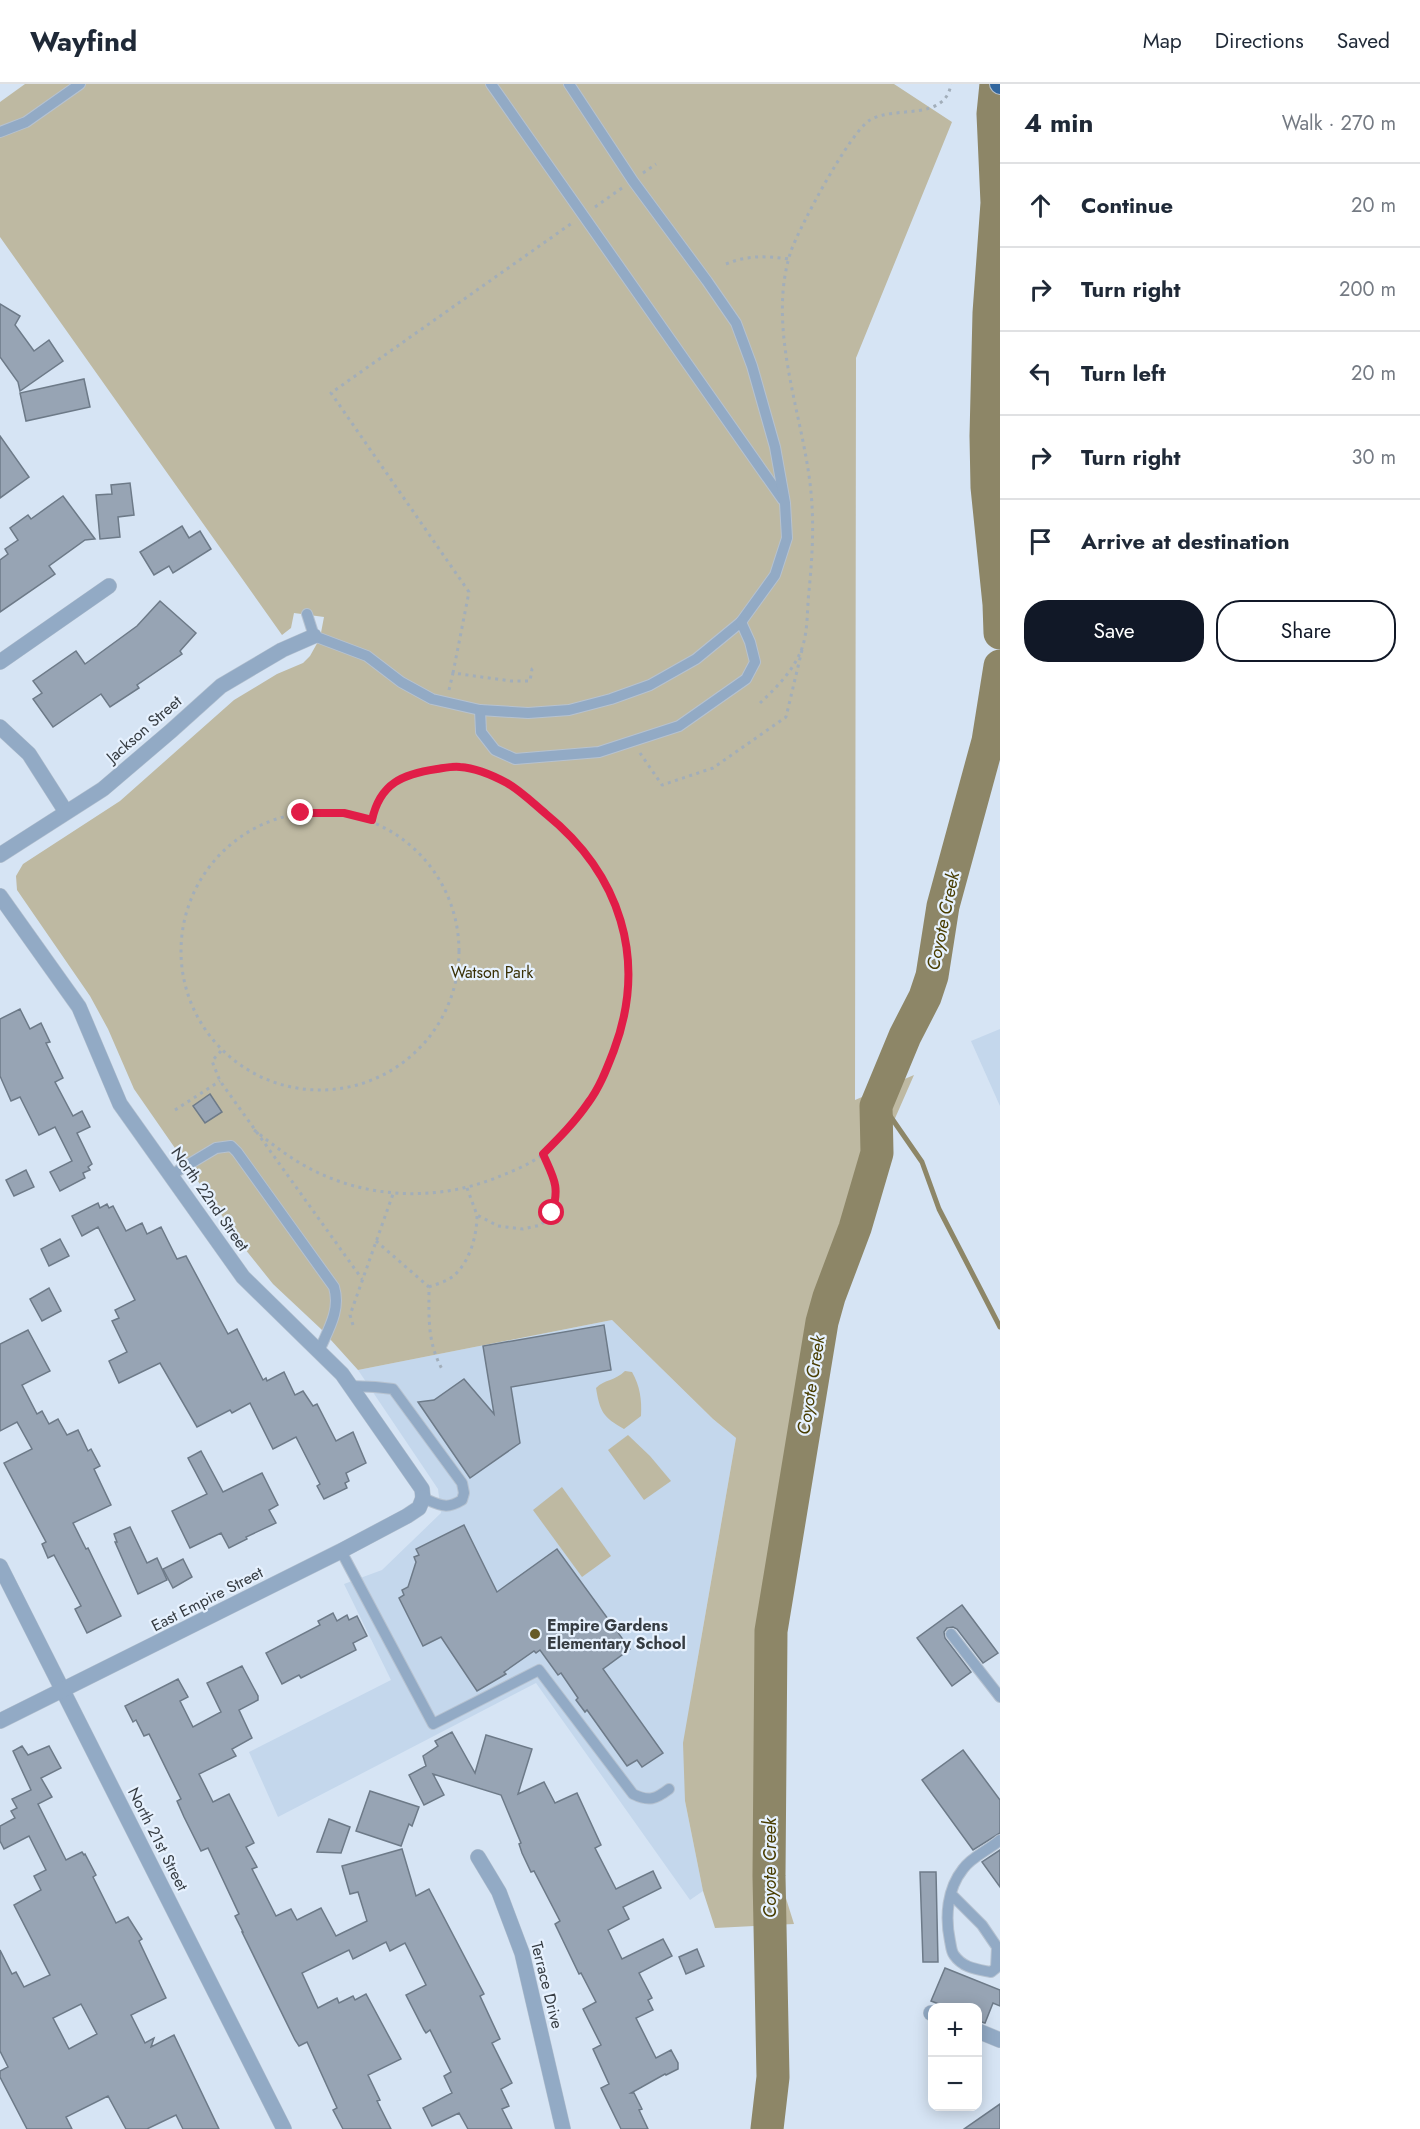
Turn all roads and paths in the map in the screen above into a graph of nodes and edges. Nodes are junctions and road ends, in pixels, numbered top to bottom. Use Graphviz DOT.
graph roads {
  1 [pos="80,84"];
  2 [pos="491,84"];
  3 [pos="569,84"];
  4 [pos="951,84"];
  5 [pos="0,132"];
  6 [pos="656,164"];
  7 [pos="642,174"];
  8 [pos="623,187"];
  9 [pos="591,209"];
  10 [pos="574,221"];
  11 [pos="726,264"];
  12 [pos="785,503"];
  13 [pos="109,586"];
  14 [pos="307,614"];
  15 [pos="741,622"];
  16 [pos="314,636"];
  17 [pos="803,645"];
  18 [pos="0,662"];
  19 [pos="536,666"];
  20 [pos="453,673"];
  21 [pos="449,691"];
  22 [pos="480,710"];
  23 [pos="0,727"];
  24 [pos="633,741"];
  25 [pos="66,812"];
  26 [pos="372,820"];
  27 [pos="0,855"];
  28 [pos="0,896"];
  29 [pos="221,1051"];
  30 [pos="220,1081"];
  31 [pos="175,1110"];
  32 [pos="254,1130"];
  33 [pos="543,1154"];
  34 [pos="171,1175"];
  35 [pos="467,1188"];
  36 [pos="393,1194"];
  37 [pos="477,1215"];
  38 [pos="376,1241"];
  39 [pos="362,1279"];
  40 [pos="429,1287"];
  41 [pos="353,1325"];
  42 [pos="319,1351"];
  43 [pos="443,1371"];
  44 [pos="350,1386"];
  45 [pos="423,1498"];
  46 [pos="341,1551"];
  47 [pos="0,1566"];
  48 [pos="951,1634"];
  49 [pos="63,1691"];
  50 [pos="1000,1697"];
  51 [pos="0,1721"];
  52 [pos="669,1789"];
  53 [pos="1000,1840"];
  54 [pos="478,1857"];
  55 [pos="951,1893"];
  56 [pos="982,2033"];
  57 [pos="1000,2040"];
  58 [pos="284,2129"];
  59 [pos="563,2129"];
  1 -- 5 [label="lane"];
  2 -- 12 [label="lane"];
  3 -- 12 [label="lane"];
  4 -- 11 [label="path"];
  6 -- 7 [label="path"];
  8 -- 9 [label="path"];
  10 -- 20 [label="path"];
  12 -- 15 [label="lane"];
  13 -- 18 [label="street"];
  14 -- 16 [label="lane"];
  15 -- 22 [label="lane"];
  15 -- 24 [label="lane"];
  16 -- 22 [label="lane"];
  16 -- 25 [label="street, Jackson Street"];
  17 -- 24 [label="path"];
  19 -- 20 [label="path"];
  20 -- 21 [label="path"];
  22 -- 24 [label="lane"];
  23 -- 25 [label="street"];
  25 -- 27 [label="street, Jackson Street"];
  26 -- 29 [label="path"];
  26 -- 29 [label="path"];
  26 -- 33 [label="path"];
  28 -- 34 [label="street, North 22nd Street"];
  29 -- 30 [label="path"];
  30 -- 31 [label="path"];
  30 -- 32 [label="path"];
  32 -- 36 [label="path"];
  32 -- 39 [label="path"];
  33 -- 35 [label="path"];
  33 -- 37 [label="path"];
  34 -- 42 [label="street, North 22nd Street"];
  34 -- 42 [label="lane"];
  35 -- 36 [label="path"];
  35 -- 37 [label="path"];
  36 -- 38 [label="path"];
  37 -- 40 [label="path"];
  38 -- 39 [label="path"];
  38 -- 40 [label="path"];
  39 -- 41 [label="path"];
  40 -- 43 [label="path"];
  42 -- 44 [label="street, North 22nd Street"];
  44 -- 45 [label="street, North 22nd Street"];
  44 -- 45 [label="lane"];
  45 -- 46 [label="street, East Empire Street"];
  46 -- 49 [label="street, East Empire Street"];
  46 -- 52 [label="lane"];
  47 -- 49 [label="street, North 21st Street"];
  48 -- 50 [label="lane"];
  49 -- 51 [label="street, East Empire Street"];
  49 -- 58 [label="street, North 21st Street"];
  53 -- 55 [label="lane"];
  54 -- 59 [label="street, Terrace Drive"];
  55 -- 55 [label="lane"];
  56 -- 57 [label="street"];
}
